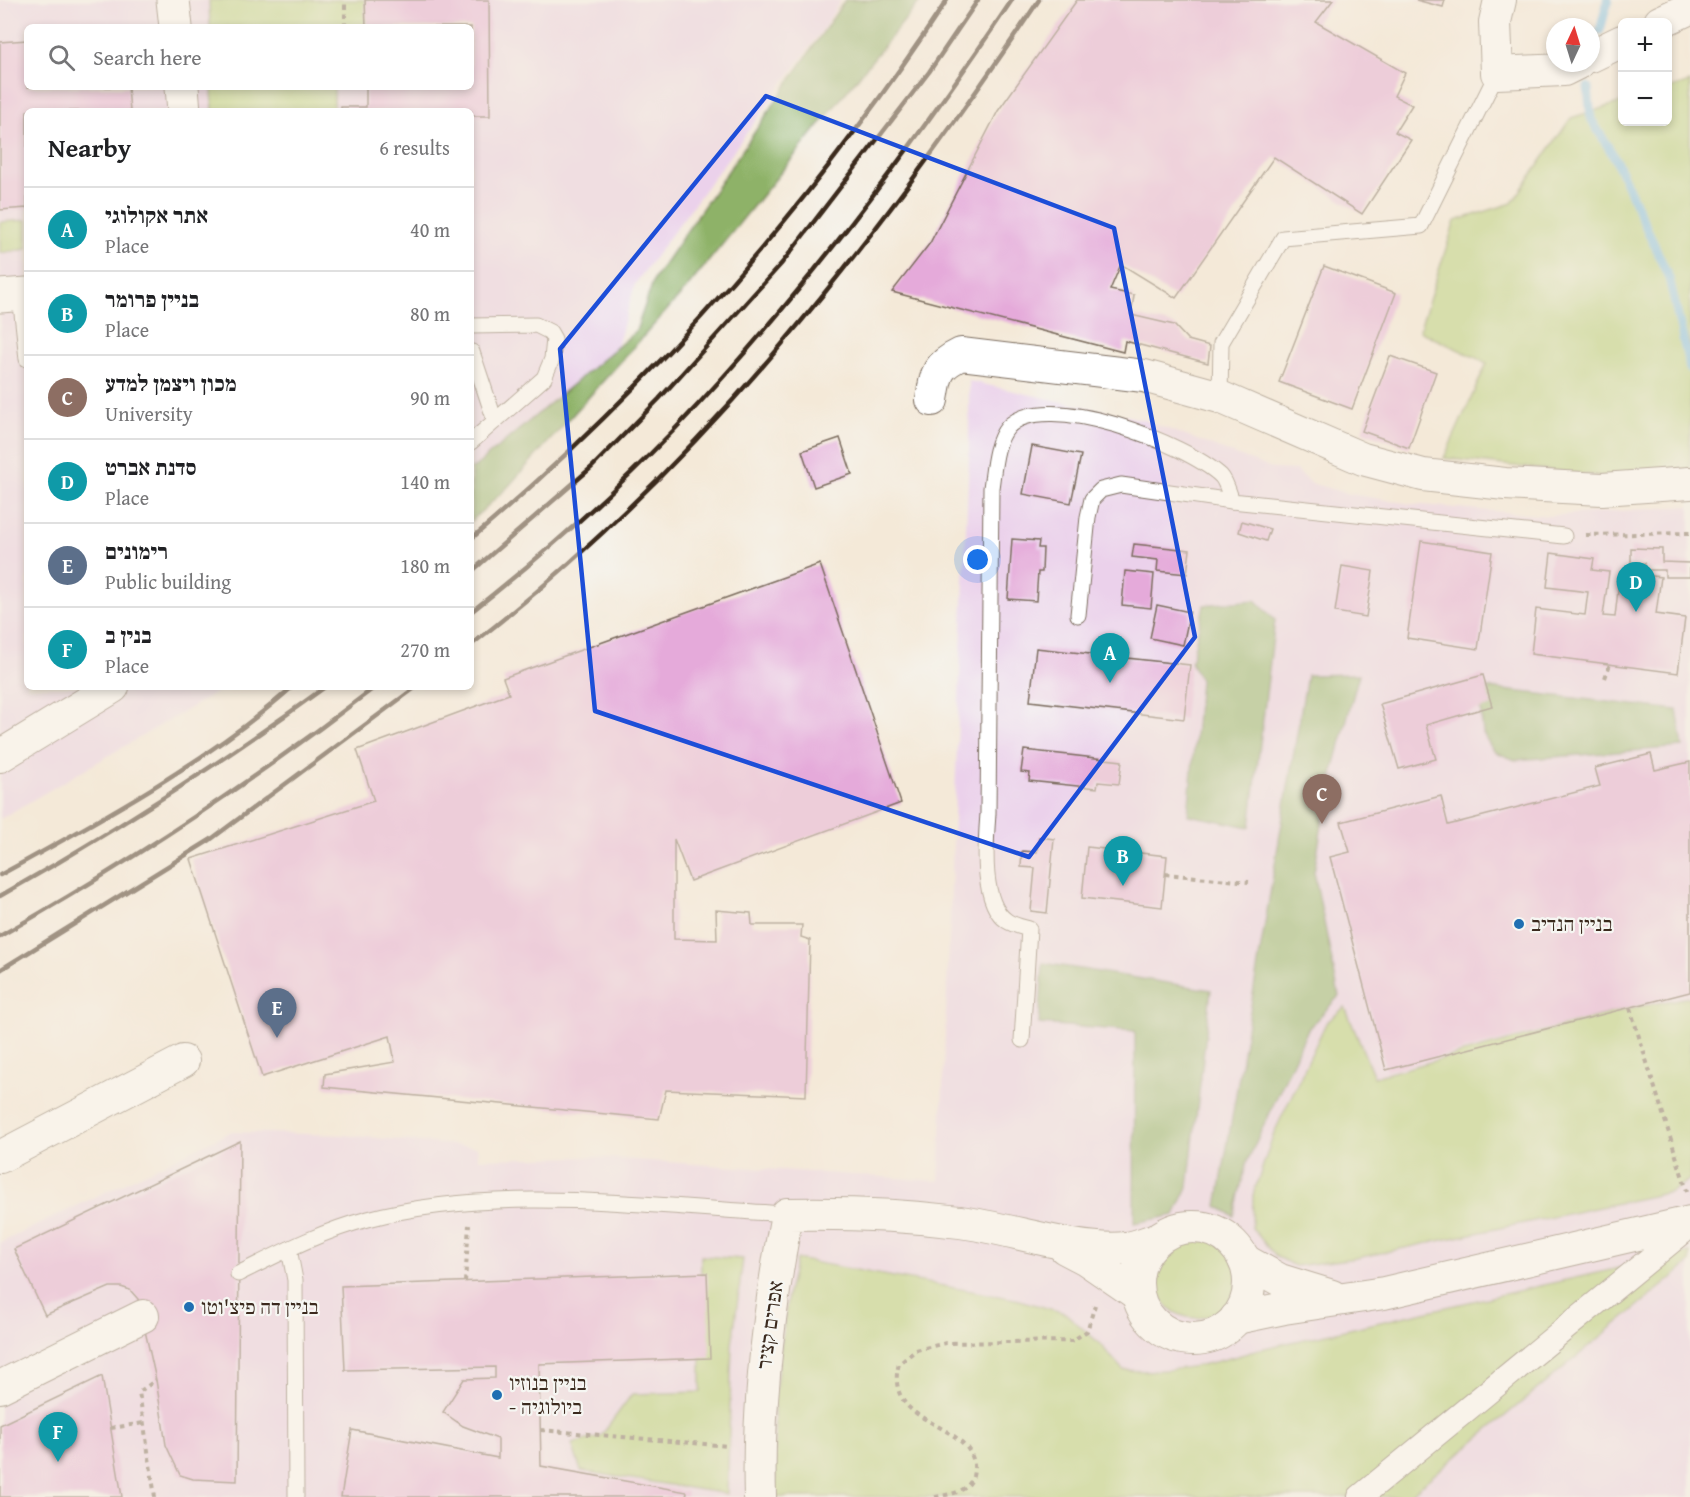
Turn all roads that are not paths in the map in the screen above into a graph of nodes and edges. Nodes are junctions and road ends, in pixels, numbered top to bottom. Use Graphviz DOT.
graph roads {
  1 [pos="173,0"];
  2 [pos="1500,0"];
  3 [pos="1690,8"];
  4 [pos="1669,18"];
  5 [pos="176,24"];
  6 [pos="1618,43"];
  7 [pos="1600,52"];
  8 [pos="1546,71"];
  9 [pos="1497,73"];
  10 [pos="182,90"];
  11 [pos="184,108"];
  12 [pos="18,296"];
  13 [pos="474,326"];
  14 [pos="24,338"];
  15 [pos="474,358"];
  16 [pos="1220,397"];
  17 [pos="932,400"];
  18 [pos="495,421"];
  19 [pos="474,439"];
  20 [pos="1690,483"];
  21 [pos="1232,501"];
  22 [pos="1564,536"];
  23 [pos="1078,615"];
  24 [pos="108,690"];
  25 [pos="0,756"];
  26 [pos="1022,1040"];
  27 [pos="183,1061"];
  28 [pos="0,1157"];
  29 [pos="787,1214"];
  30 [pos="1690,1224"];
  31 [pos="1156,1239"];
  32 [pos="1050,1241"];
  33 [pos="289,1249"];
  34 [pos="1244,1260"];
  35 [pos="238,1274"];
  36 [pos="1137,1294"];
  37 [pos="1351,1298"];
  38 [pos="143,1316"];
  39 [pos="1236,1318"];
  40 [pos="0,1387"];
  41 [pos="296,1497"];
  42 [pos="760,1497"];
  43 [pos="1360,1497"];
  1 -- 5 [label="street"];
  2 -- 9 [label="street"];
  3 -- 4 [label="street"];
  6 -- 7 [label="street"];
  8 -- 9 [label="street"];
  9 -- 16 [label="lane"];
  10 -- 11 [label="street"];
  12 -- 14 [label="lane"];
  13 -- 18 [label="lane"];
  15 -- 18 [label="lane"];
  16 -- 17 [label="street"];
  16 -- 20 [label="street"];
  18 -- 19 [label="lane"];
  21 -- 22 [label="lane"];
  21 -- 23 [label="lane"];
  21 -- 26 [label="lane"];
  24 -- 25 [label="street"];
  27 -- 28 [label="street"];
  29 -- 32 [label="street"];
  29 -- 33 [label="lane"];
  29 -- 42 [label="street, אפרים קציר"];
  30 -- 37 [label="street"];
  30 -- 43 [label="street"];
  31 -- 32 [label="street"];
  31 -- 34 [label="street"];
  31 -- 36 [label="street"];
  32 -- 36 [label="street"];
  33 -- 35 [label="lane"];
  33 -- 41 [label="lane"];
  34 -- 37 [label="street"];
  34 -- 39 [label="street"];
  36 -- 39 [label="street"];
  37 -- 39 [label="street"];
  38 -- 40 [label="street"];
}
